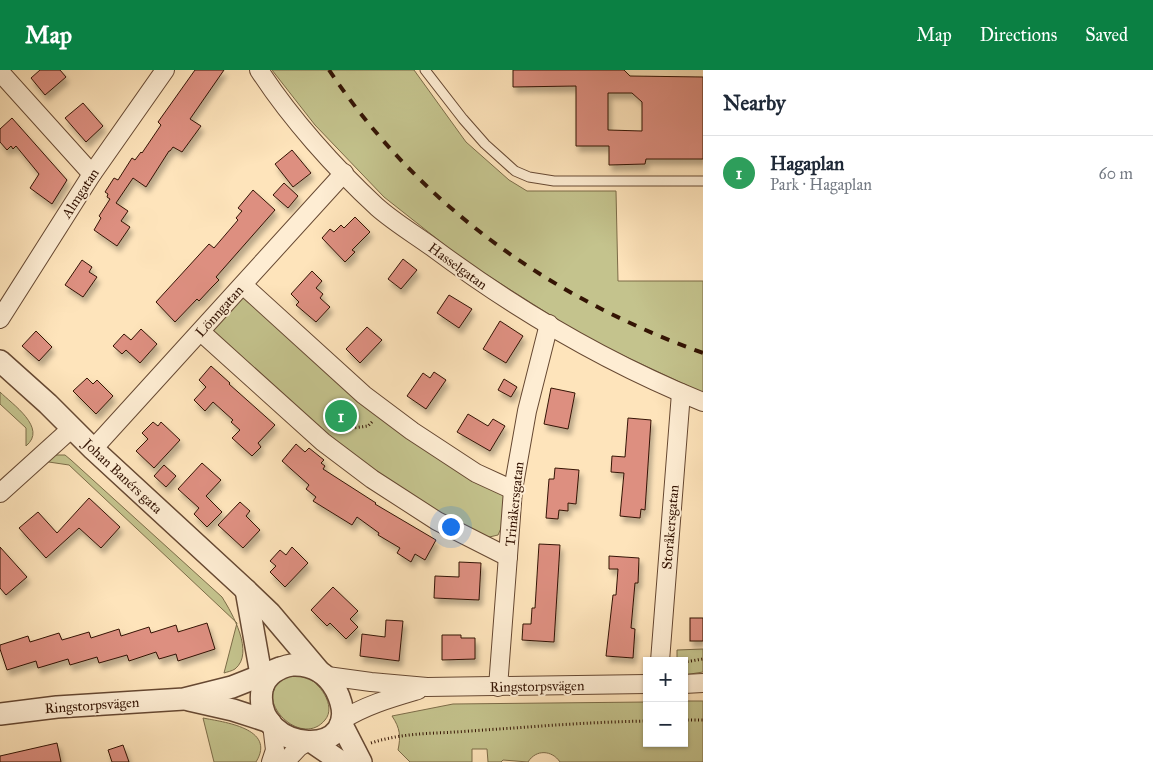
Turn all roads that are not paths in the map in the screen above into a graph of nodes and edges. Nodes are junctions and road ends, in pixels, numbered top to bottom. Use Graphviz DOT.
graph roads {
  1 [pos="165,70"];
  2 [pos="259,70"];
  3 [pos="425,70"];
  4 [pos="0,72"];
  5 [pos="344,172"];
  6 [pos="92,174"];
  7 [pos="703,180"];
  8 [pos="243,285"];
  9 [pos="0,319"];
  10 [pos="548,324"];
  11 [pos="201,332"];
  12 [pos="0,361"];
  13 [pos="681,393"];
  14 [pos="703,402"];
  15 [pos="72,428"];
  16 [pos="93,449"];
  17 [pos="513,490"];
  18 [pos="0,493"];
  19 [pos="508,556"];
  20 [pos="246,590"];
  21 [pos="258,650"];
  22 [pos="660,657"];
  23 [pos="323,674"];
  24 [pos="268,676"];
  25 [pos="703,683"];
  26 [pos="239,684"];
  27 [pos="643,684"];
  28 [pos="688,684"];
  29 [pos="426,687"];
  30 [pos="498,687"];
  31 [pos="184,699"];
  32 [pos="0,714"];
  33 [pos="342,722"];
  34 [pos="271,723"];
  35 [pos="309,742"];
  36 [pos="352,758"];
  37 [pos="271,762"];
  38 [pos="285,762"];
  1 -- 6 [label="street, Almgatan"];
  2 -- 5 [label="street, Hasselgatan"];
  3 -- 7 [label="lane"];
  4 -- 6 [label="street"];
  5 -- 8 [label="street, Lönngatan"];
  5 -- 10 [label="street, Hasselgatan"];
  6 -- 9 [label="street, Almgatan"];
  8 -- 11 [label="street, Lönngatan"];
  8 -- 17 [label="street"];
  10 -- 13 [label="street, Hasselgatan"];
  10 -- 17 [label="street, Trinåkersgatan"];
  11 -- 16 [label="street, Lönngatan"];
  11 -- 19 [label="street"];
  12 -- 15 [label="street, Johan Banérs gata"];
  13 -- 14 [label="street, Hasselgatan"];
  13 -- 22 [label="street, Storåkersgatan"];
  15 -- 16 [label="street, Johan Banérs gata"];
  15 -- 18 [label="street"];
  16 -- 20 [label="street, Johan Banérs gata"];
  17 -- 19 [label="street, Trinåkersgatan"];
  19 -- 30 [label="street, Trinåkersgatan"];
  20 -- 21 [label="street"];
  20 -- 23 [label="street, Johan Banérs gata"];
  21 -- 24 [label="street"];
  21 -- 26 [label="street"];
  23 -- 24 [label="street"];
  23 -- 29 [label="street, Ringstorpsvägen"];
  23 -- 33 [label="street"];
  24 -- 26 [label="street, Ringstorpsvägen"];
  24 -- 34 [label="street"];
  25 -- 28 [label="street"];
  26 -- 31 [label="street, Ringstorpsvägen"];
  27 -- 30 [label="street, Ringstorpsvägen"];
  29 -- 30 [label="street, Ringstorpsvägen"];
  29 -- 33 [label="street, Ringstorpsvägen"];
  31 -- 32 [label="street, Ringstorpsvägen"];
  31 -- 34 [label="street, Ringstorpsvägen"];
  33 -- 35 [label="street"];
  33 -- 36 [label="street"];
  34 -- 35 [label="street"];
  34 -- 37 [label="street"];
  35 -- 36 [label="street"];
  35 -- 38 [label="street"];
}
